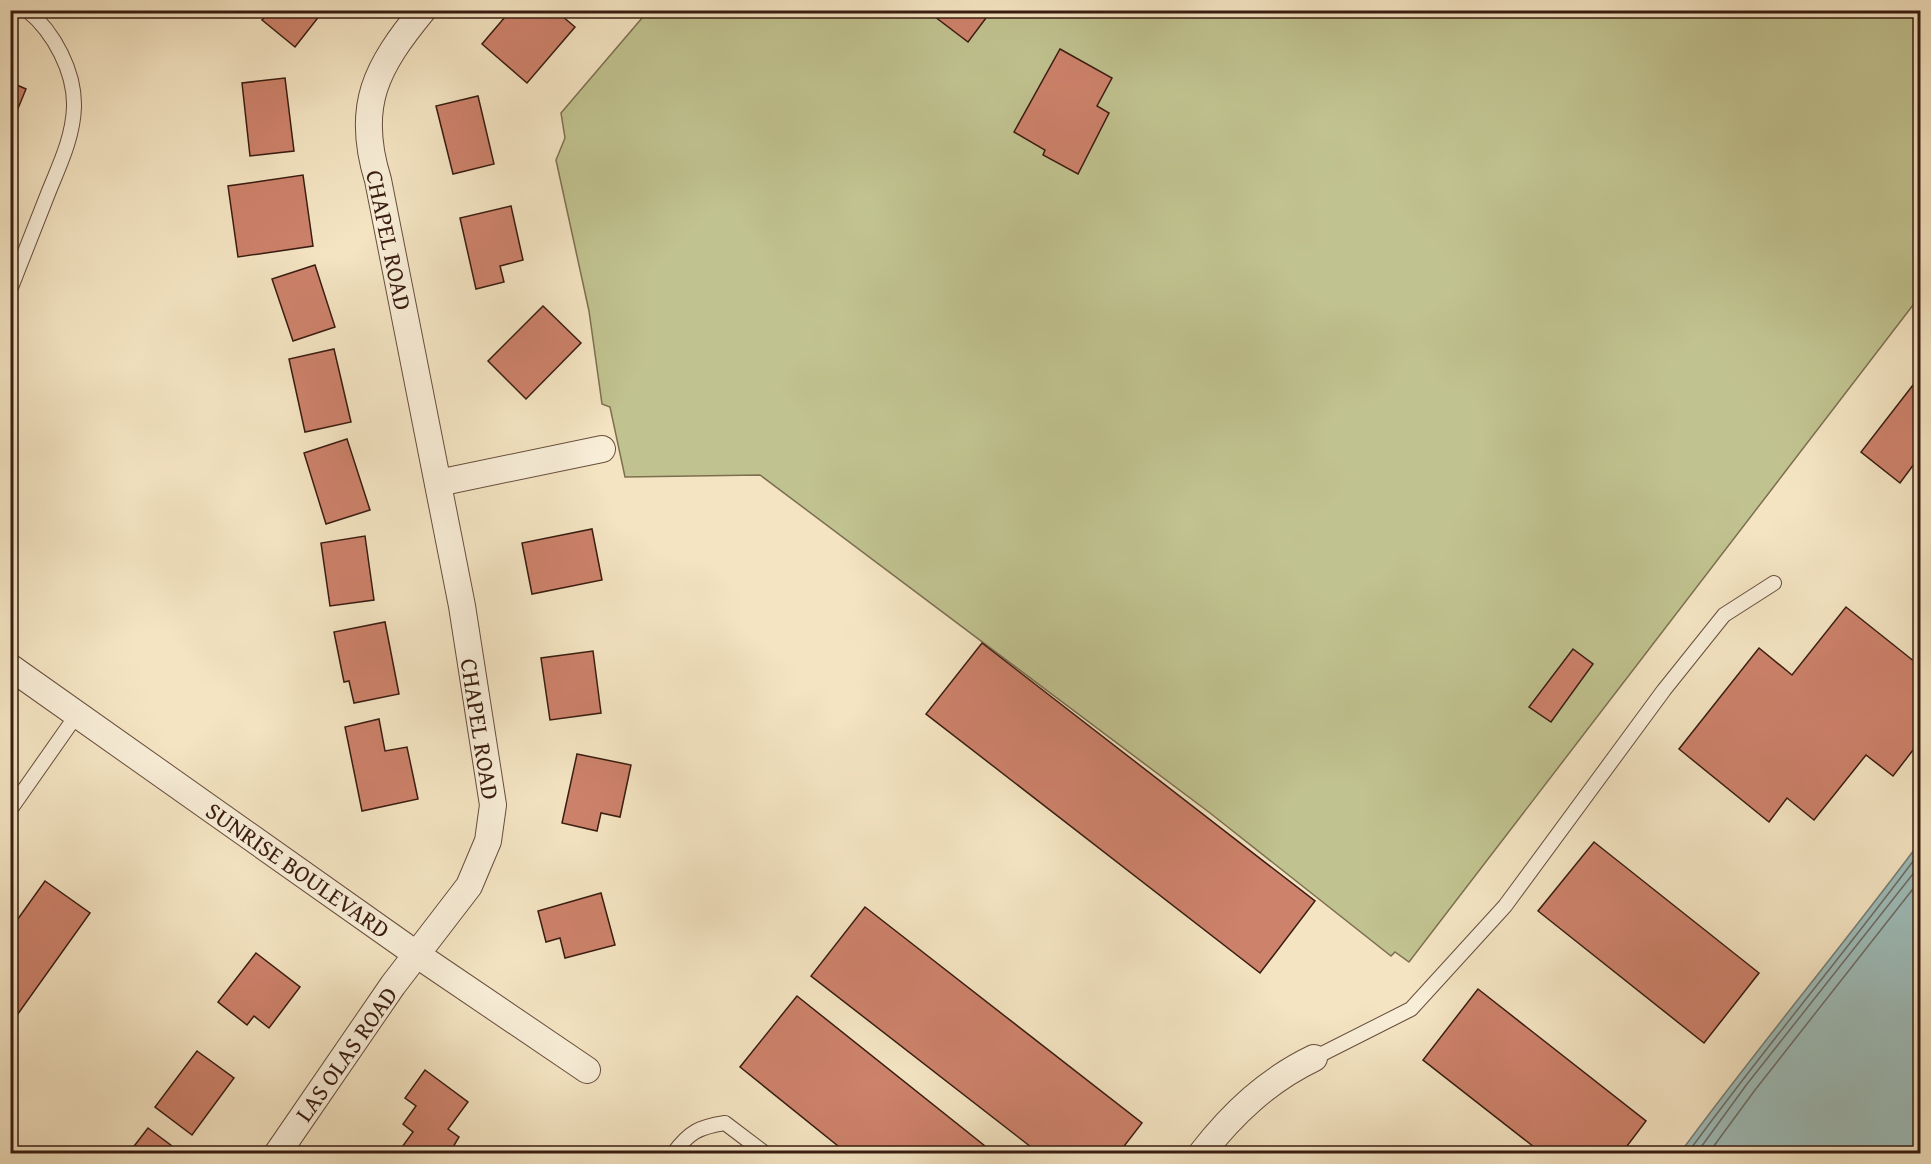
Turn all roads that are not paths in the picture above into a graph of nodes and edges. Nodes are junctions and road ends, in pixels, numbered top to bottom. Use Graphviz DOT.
graph roads {
  1 [pos="27,10"];
  2 [pos="423,10"];
  3 [pos="10,290"];
  4 [pos="602,449"];
  5 [pos="438,483"];
  6 [pos="1773,583"];
  7 [pos="10,667"];
  8 [pos="78,714"];
  9 [pos="10,810"];
  10 [pos="416,954"];
  11 [pos="1314,1058"];
  12 [pos="587,1070"];
  13 [pos="277,1154"];
  14 [pos="673,1154"];
  15 [pos="766,1154"];
  16 [pos="1201,1154"];
  1 -- 3 [label="lane"];
  2 -- 5 [label="street, CHAPEL ROAD"];
  4 -- 5 [label="street"];
  5 -- 10 [label="street, CHAPEL ROAD"];
  6 -- 11 [label="lane"];
  7 -- 8 [label="street, SUNRISE BOULEVARD"];
  8 -- 9 [label="lane"];
  8 -- 10 [label="street, SUNRISE BOULEVARD"];
  10 -- 12 [label="street, SUNRISE BOULEVARD"];
  10 -- 13 [label="street, LAS OLAS ROAD"];
  11 -- 16 [label="street"];
  14 -- 15 [label="lane"];
}
